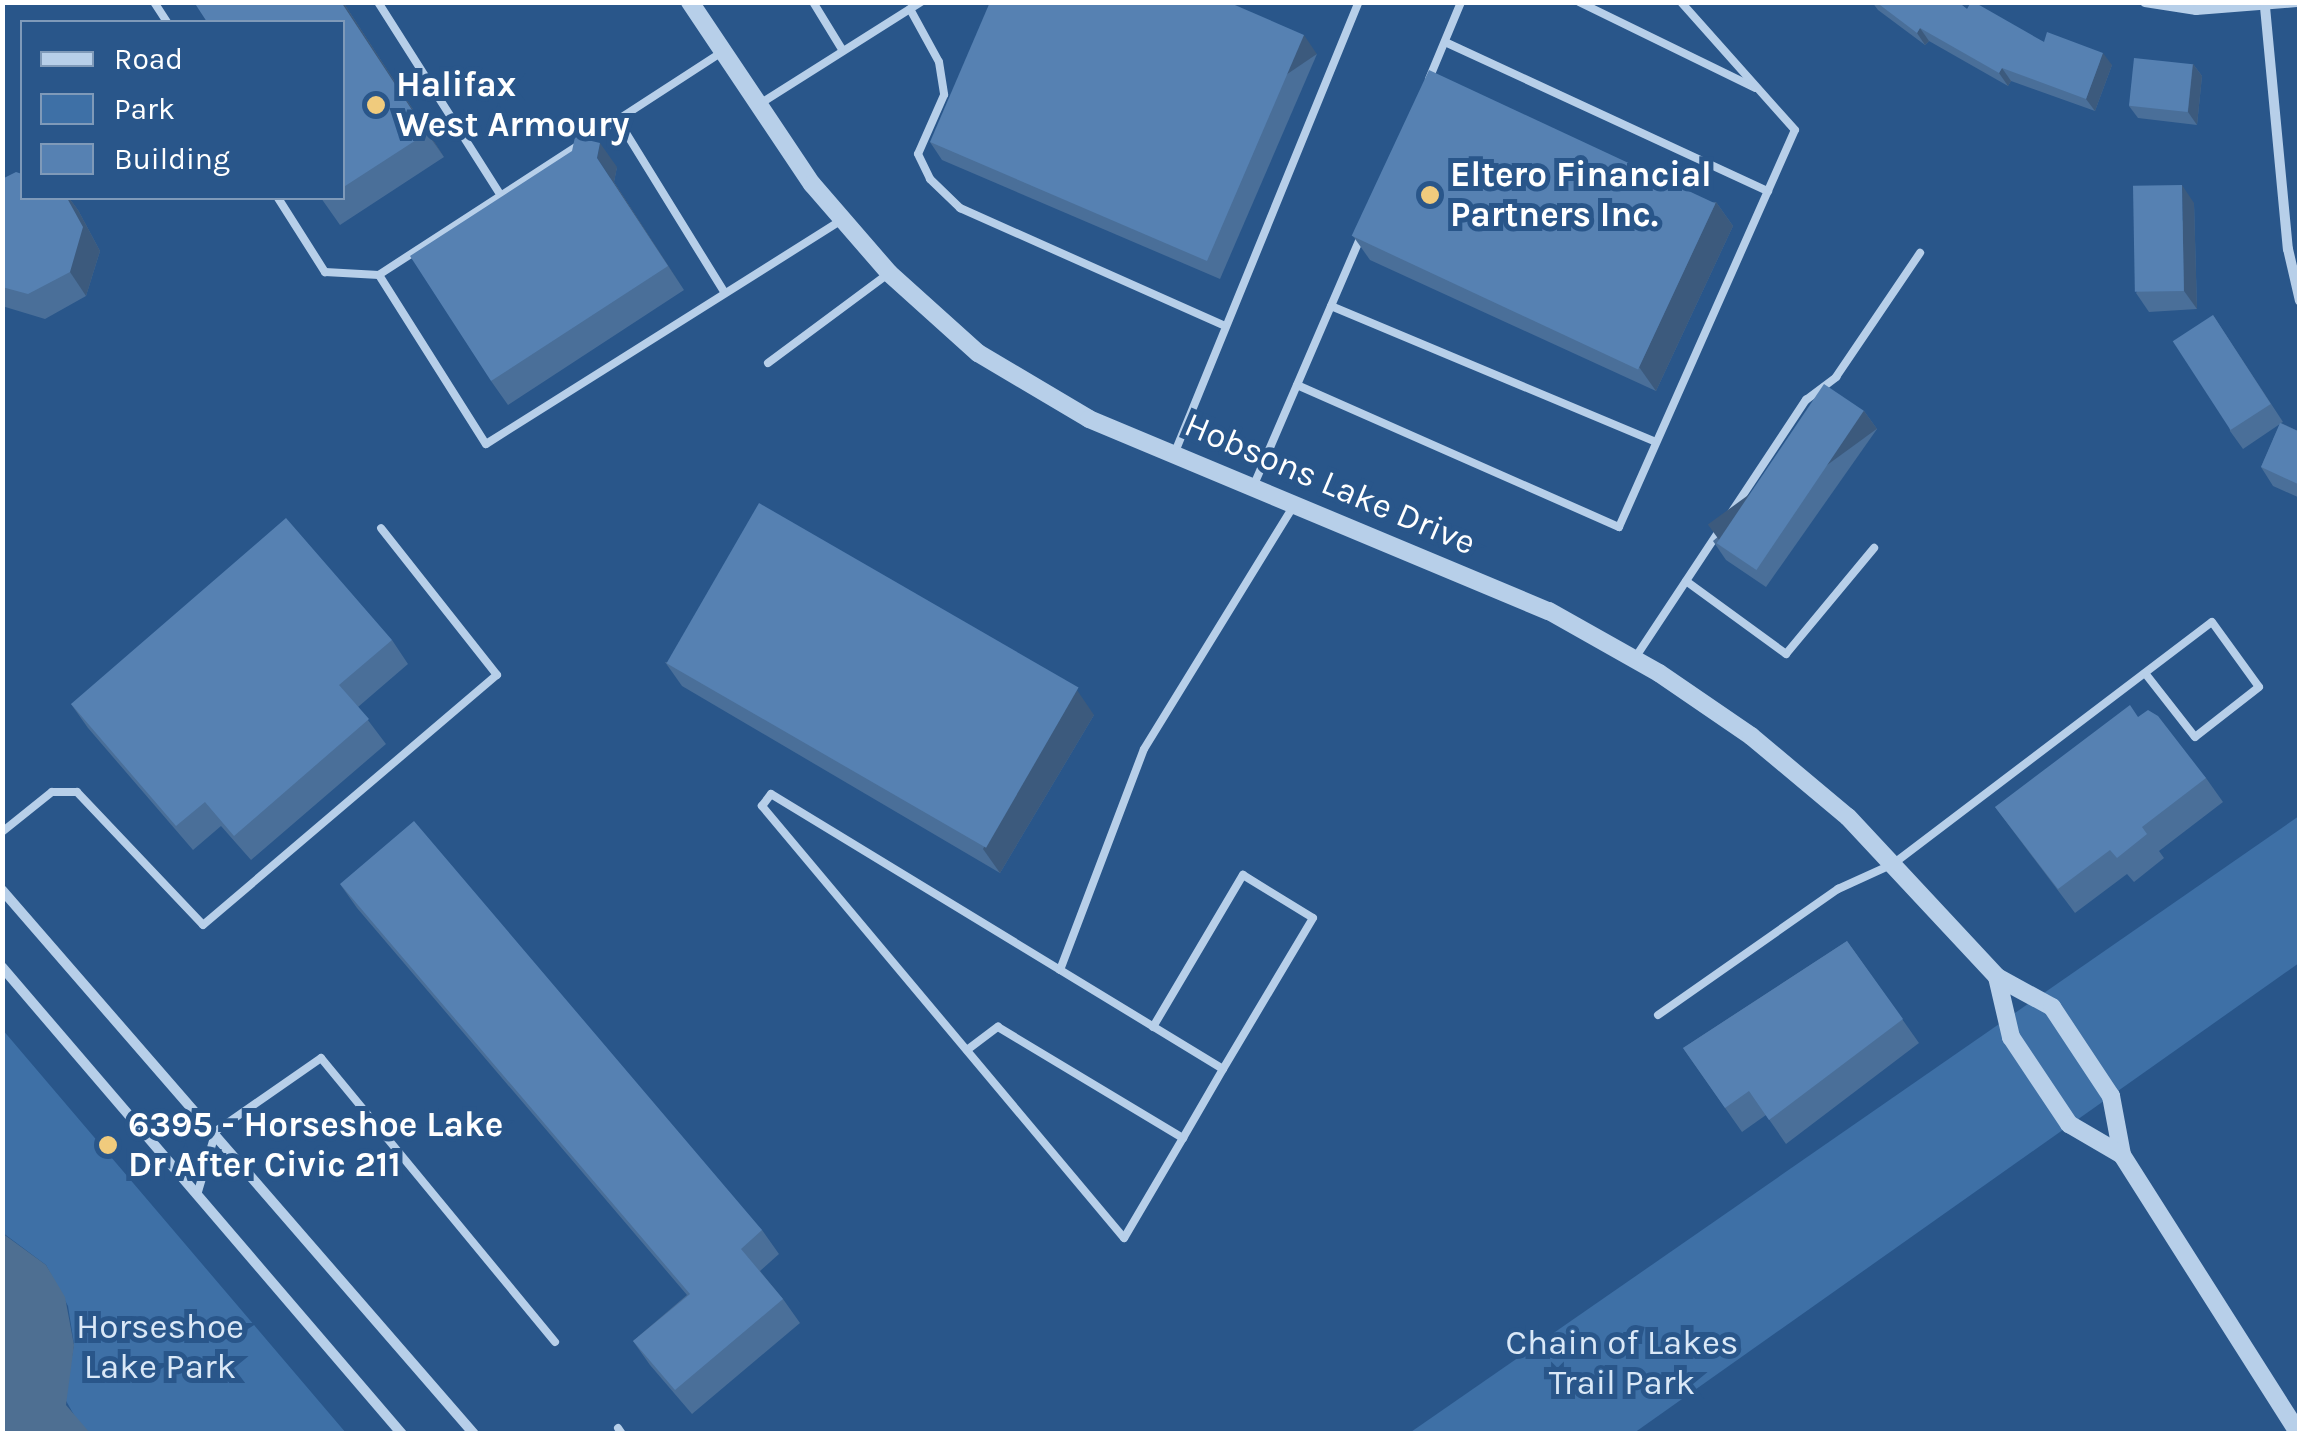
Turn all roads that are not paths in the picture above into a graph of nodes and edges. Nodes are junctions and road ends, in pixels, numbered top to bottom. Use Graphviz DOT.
graph roads {
  1 [pos="378,2"];
  2 [pos="690,2"];
  3 [pos="813,2"];
  4 [pos="922,2"];
  5 [pos="1359,2"];
  6 [pos="1461,2"];
  7 [pos="1579,2"];
  8 [pos="1680,2"];
  9 [pos="2145,2"];
  10 [pos="2297,2"];
  11 [pos="2265,7"];
  12 [pos="910,10"];
  13 [pos="1444,42"];
  14 [pos="843,51"];
  15 [pos="723,52"];
  16 [pos="1759,90"];
  17 [pos="1422,95"];
  18 [pos="758,105"];
  19 [pos="618,120"];
  20 [pos="1768,190"];
  21 [pos="501,196"];
  22 [pos="279,200"];
  23 [pos="1368,218"];
  24 [pos="842,220"];
  25 [pos="1920,254"];
  26 [pos="890,273"];
  27 [pos="379,275"];
  28 [pos="725,294"];
  29 [pos="2300,301"];
  30 [pos="1331,306"];
  31 [pos="1226,326"];
  32 [pos="768,364"];
  33 [pos="1297,385"];
  34 [pos="1656,442"];
  35 [pos="1174,454"];
  36 [pos="1254,488"];
  37 [pos="1295,504"];
  38 [pos="381,528"];
  39 [pos="1874,548"];
  40 [pos="1686,581"];
  41 [pos="1635,658"];
  42 [pos="2145,673"];
  43 [pos="2,832"];
  44 [pos="1893,864"];
  45 [pos="2,890"];
  46 [pos="2,968"];
  47 [pos="1060,970"];
  48 [pos="1997,977"];
  49 [pos="1658,1015"];
  50 [pos="1153,1026"];
  51 [pos="967,1050"];
  52 [pos="1224,1070"];
  53 [pos="216,1131"];
  54 [pos="1183,1138"];
  55 [pos="2122,1155"];
  56 [pos="197,1195"];
  57 [pos="555,1342"];
  58 [pos="402,1434"];
  59 [pos="474,1434"];
  60 [pos="2299,1434"];
  1 -- 21 [label="lane"];
  2 -- 15 [label="street, Hobsons Lake Drive"];
  3 -- 14 [label="lane"];
  4 -- 12 [label="lane"];
  5 -- 31 [label="lane"];
  6 -- 13 [label="lane"];
  7 -- 16 [label="lane"];
  8 -- 16 [label="lane"];
  9 -- 11 [label="street"];
  10 -- 11 [label="street"];
  11 -- 29 [label="street"];
  12 -- 14 [label="lane"];
  12 -- 31 [label="lane"];
  13 -- 17 [label="lane"];
  13 -- 20 [label="lane"];
  14 -- 18 [label="lane"];
  15 -- 18 [label="street, Hobsons Lake Drive"];
  15 -- 19 [label="lane"];
  16 -- 20 [label="lane"];
  18 -- 24 [label="street, Hobsons Lake Drive"];
  19 -- 21 [label="lane"];
  19 -- 28 [label="lane"];
  20 -- 34 [label="lane"];
  21 -- 27 [label="lane"];
  22 -- 27 [label="lane"];
  23 -- 30 [label="lane"];
  24 -- 26 [label="street, Hobsons Lake Drive"];
  24 -- 28 [label="lane"];
  25 -- 40 [label="lane"];
  26 -- 32 [label="lane"];
  26 -- 35 [label="street, Hobsons Lake Drive"];
  27 -- 28 [label="lane"];
  30 -- 33 [label="lane"];
  30 -- 34 [label="lane"];
  31 -- 35 [label="lane"];
  33 -- 34 [label="lane"];
  33 -- 36 [label="lane"];
  35 -- 36 [label="street, Hobsons Lake Drive"];
  36 -- 37 [label="street, Hobsons Lake Drive"];
  37 -- 41 [label="street, Hobsons Lake Drive"];
  37 -- 47 [label="lane"];
  38 -- 43 [label="lane"];
  39 -- 40 [label="lane"];
  40 -- 41 [label="lane"];
  41 -- 44 [label="street, Hobsons Lake Drive"];
  42 -- 42 [label="lane"];
  42 -- 44 [label="lane"];
  44 -- 48 [label="street, Hobsons Lake Drive"];
  44 -- 49 [label="lane"];
  45 -- 53 [label="street"];
  46 -- 56 [label="street"];
  47 -- 50 [label="lane"];
  47 -- 51 [label="lane"];
  48 -- 55 [label="street, Hobsons Lake Drive"];
  48 -- 55 [label="street, Hobsons Lake Drive"];
  50 -- 52 [label="lane"];
  50 -- 52 [label="lane"];
  51 -- 54 [label="lane"];
  51 -- 54 [label="lane"];
  52 -- 54 [label="lane"];
  53 -- 56 [label="lane"];
  53 -- 57 [label="lane"];
  53 -- 59 [label="street"];
  55 -- 60 [label="street, Hobsons Lake Drive"];
  56 -- 58 [label="street"];
}
